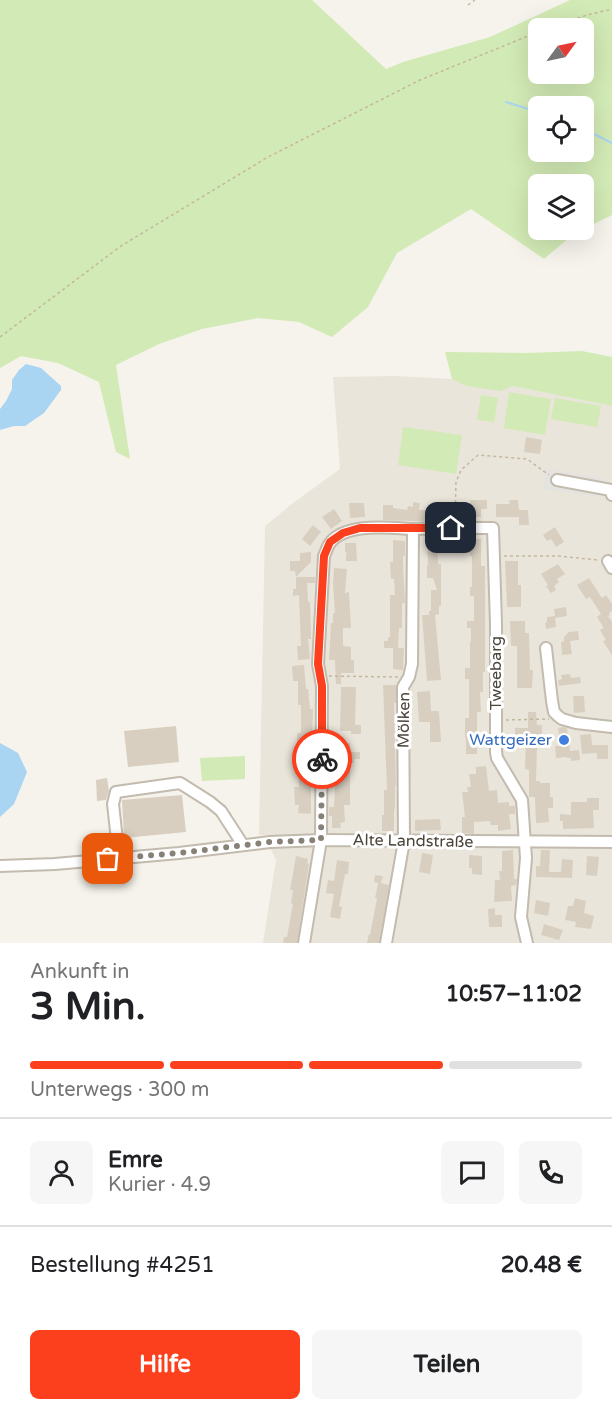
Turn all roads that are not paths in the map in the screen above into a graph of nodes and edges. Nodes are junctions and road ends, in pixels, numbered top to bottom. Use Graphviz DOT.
graph roads {
  1 [pos="557,480"];
  2 [pos="612,495"];
  3 [pos="453,528"];
  4 [pos="468,528"];
  5 [pos="413,529"];
  6 [pos="546,648"];
  7 [pos="612,727"];
  8 [pos="321,840"];
  9 [pos="404,841"];
  10 [pos="524,842"];
  11 [pos="612,842"];
  12 [pos="243,845"];
  13 [pos="119,858"];
  14 [pos="0,866"];
  15 [pos="304,943"];
  16 [pos="386,943"];
  17 [pos="527,943"];
  1 -- 2 [label="street"];
  3 -- 5 [label="street"];
  4 -- 10 [label="street, Tweebarg"];
  5 -- 8 [label="street"];
  5 -- 9 [label="street, Mölken"];
  6 -- 7 [label="street"];
  8 -- 9 [label="street, Alte Landstraße"];
  8 -- 12 [label="street, Alte Landstraße"];
  8 -- 15 [label="street"];
  9 -- 10 [label="street, Alte Landstraße"];
  9 -- 16 [label="street, Mölken"];
  10 -- 11 [label="street, Alte Landstraße"];
  10 -- 17 [label="street, Tweebarg"];
  12 -- 13 [label="street, Alte Landstraße"];
  12 -- 13 [label="street"];
  13 -- 14 [label="street, Alte Landstraße"];
}
